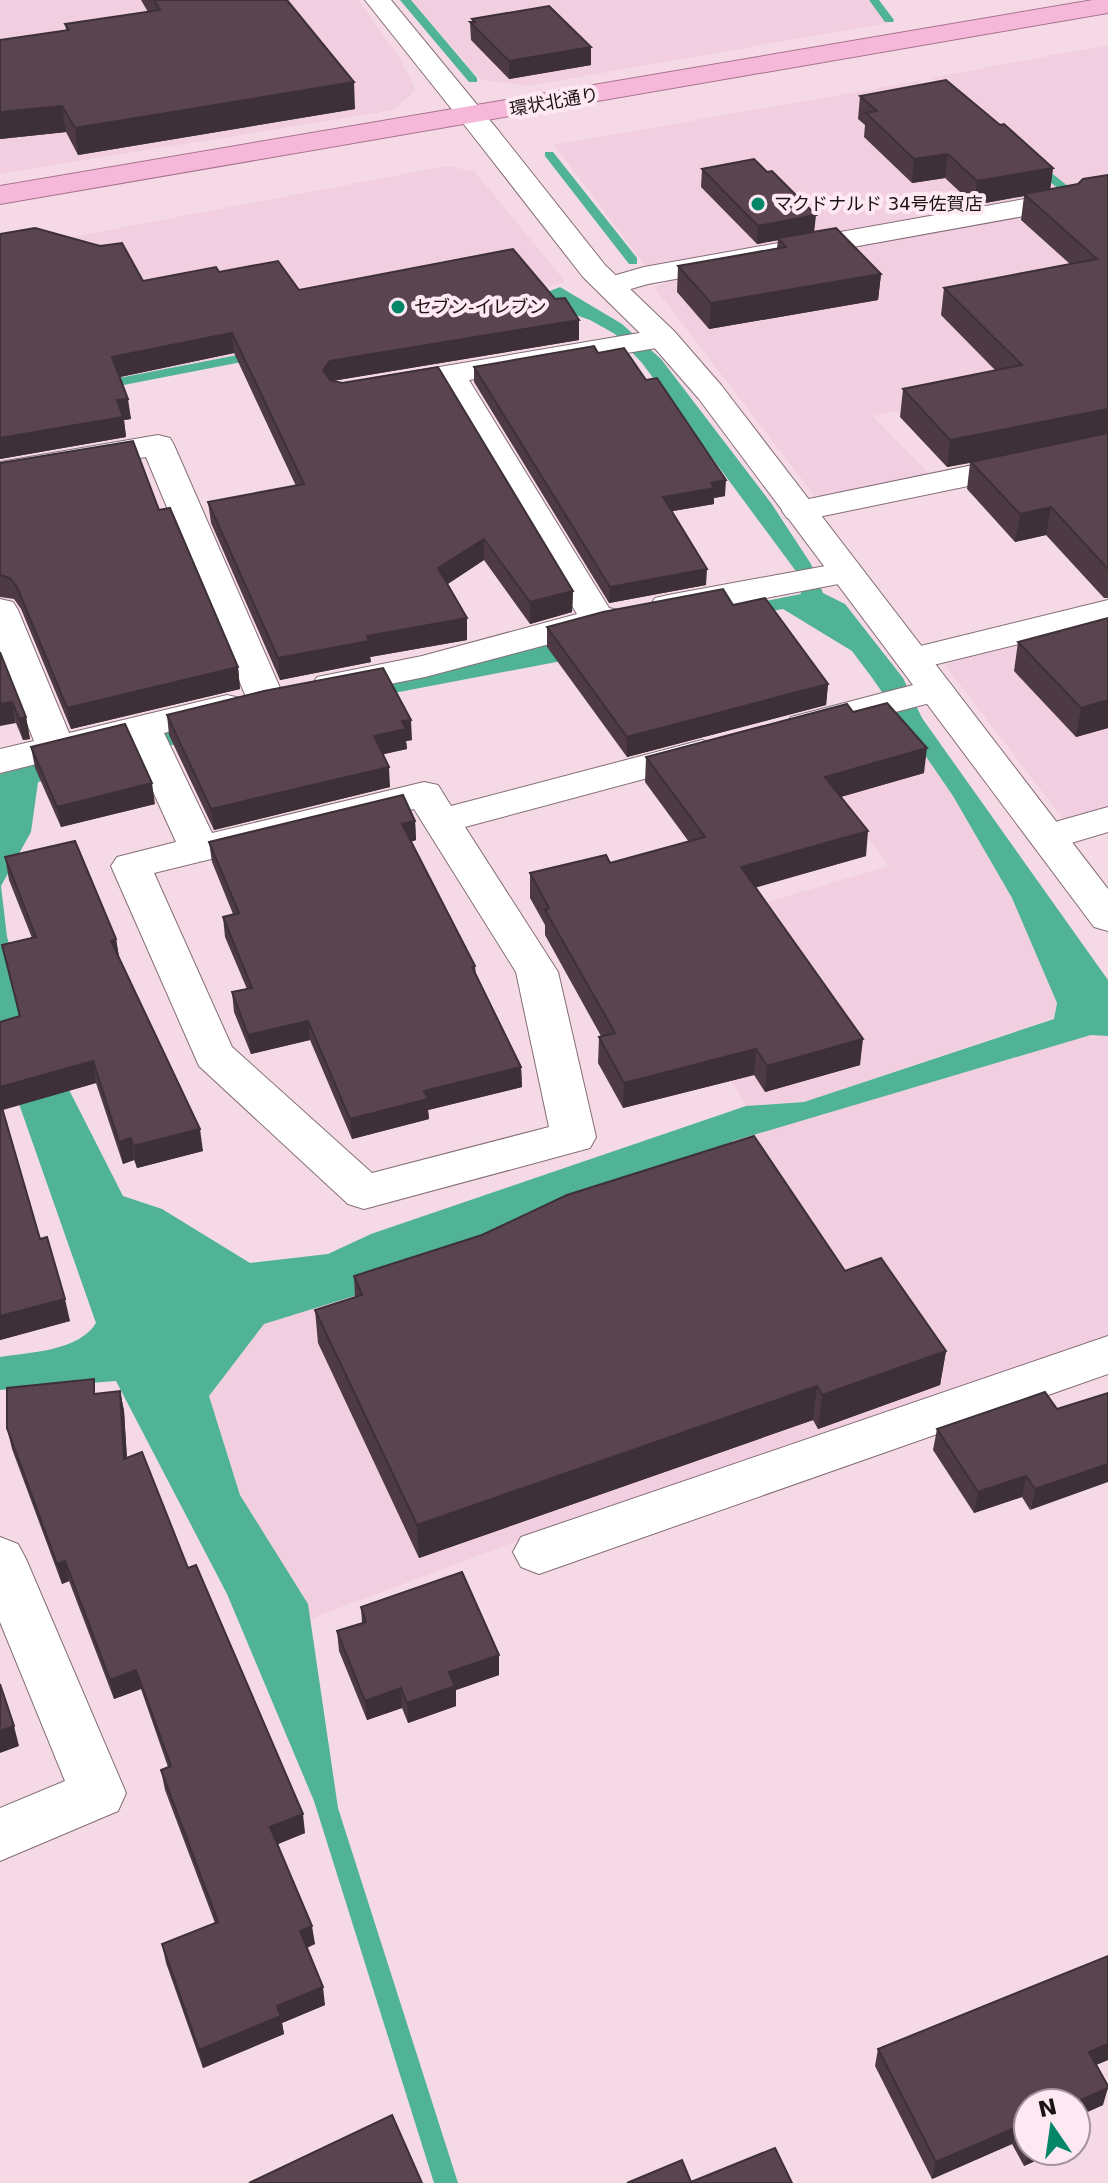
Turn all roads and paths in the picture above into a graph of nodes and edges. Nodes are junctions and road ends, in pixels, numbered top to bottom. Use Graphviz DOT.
graph roads {
  1 [pos="378,0"];
  2 [pos="1108,5"];
  3 [pos="1108,27"];
  4 [pos="479,126"];
  5 [pos="0,195"];
  6 [pos="1064,201"];
  7 [pos="0,215"];
  8 [pos="610,286"];
  9 [pos="644,341"];
  10 [pos="450,375"];
  11 [pos="359,389"];
  12 [pos="1108,447"];
  13 [pos="0,472"];
  14 [pos="799,511"];
  15 [pos="836,575"];
  16 [pos="0,610"];
  17 [pos="1108,611"];
  18 [pos="598,619"];
  19 [pos="924,681"];
  20 [pos="265,697"];
  21 [pos="150,742"];
  22 [pos="56,748"];
  23 [pos="0,761"];
  24 [pos="1108,819"];
  25 [pos="442,821"];
  26 [pos="1048,837"];
  27 [pos="200,850"];
  28 [pos="1108,917"];
  29 [pos="1108,1355"];
  30 [pos="539,1552"];
  31 [pos="0,1559"];
  32 [pos="0,1835"];
  1 -- 4 [label="street"];
  2 -- 4 [label="highway, 環状北通り"];
  3 -- 4 [label="highway, 環状北通り"];
  4 -- 5 [label="highway, 環状北通り"];
  4 -- 7 [label="highway, 環状北通り"];
  4 -- 8 [label="street"];
  6 -- 8 [label="street"];
  8 -- 9 [label="street"];
  9 -- 10 [label="street"];
  9 -- 14 [label="street"];
  10 -- 11 [label="street"];
  10 -- 18 [label="street"];
  12 -- 14 [label="street"];
  13 -- 20 [label="street"];
  14 -- 15 [label="street"];
  15 -- 18 [label="street"];
  15 -- 19 [label="street"];
  16 -- 22 [label="street"];
  17 -- 19 [label="street"];
  18 -- 20 [label="street"];
  19 -- 25 [label="street"];
  19 -- 26 [label="street"];
  20 -- 21 [label="street"];
  21 -- 22 [label="street"];
  21 -- 27 [label="street"];
  22 -- 23 [label="street"];
  24 -- 26 [label="street"];
  25 -- 27 [label="street"];
  25 -- 27 [label="street"];
  26 -- 28 [label="street"];
  29 -- 30 [label="street"];
  31 -- 32 [label="street"];
}
